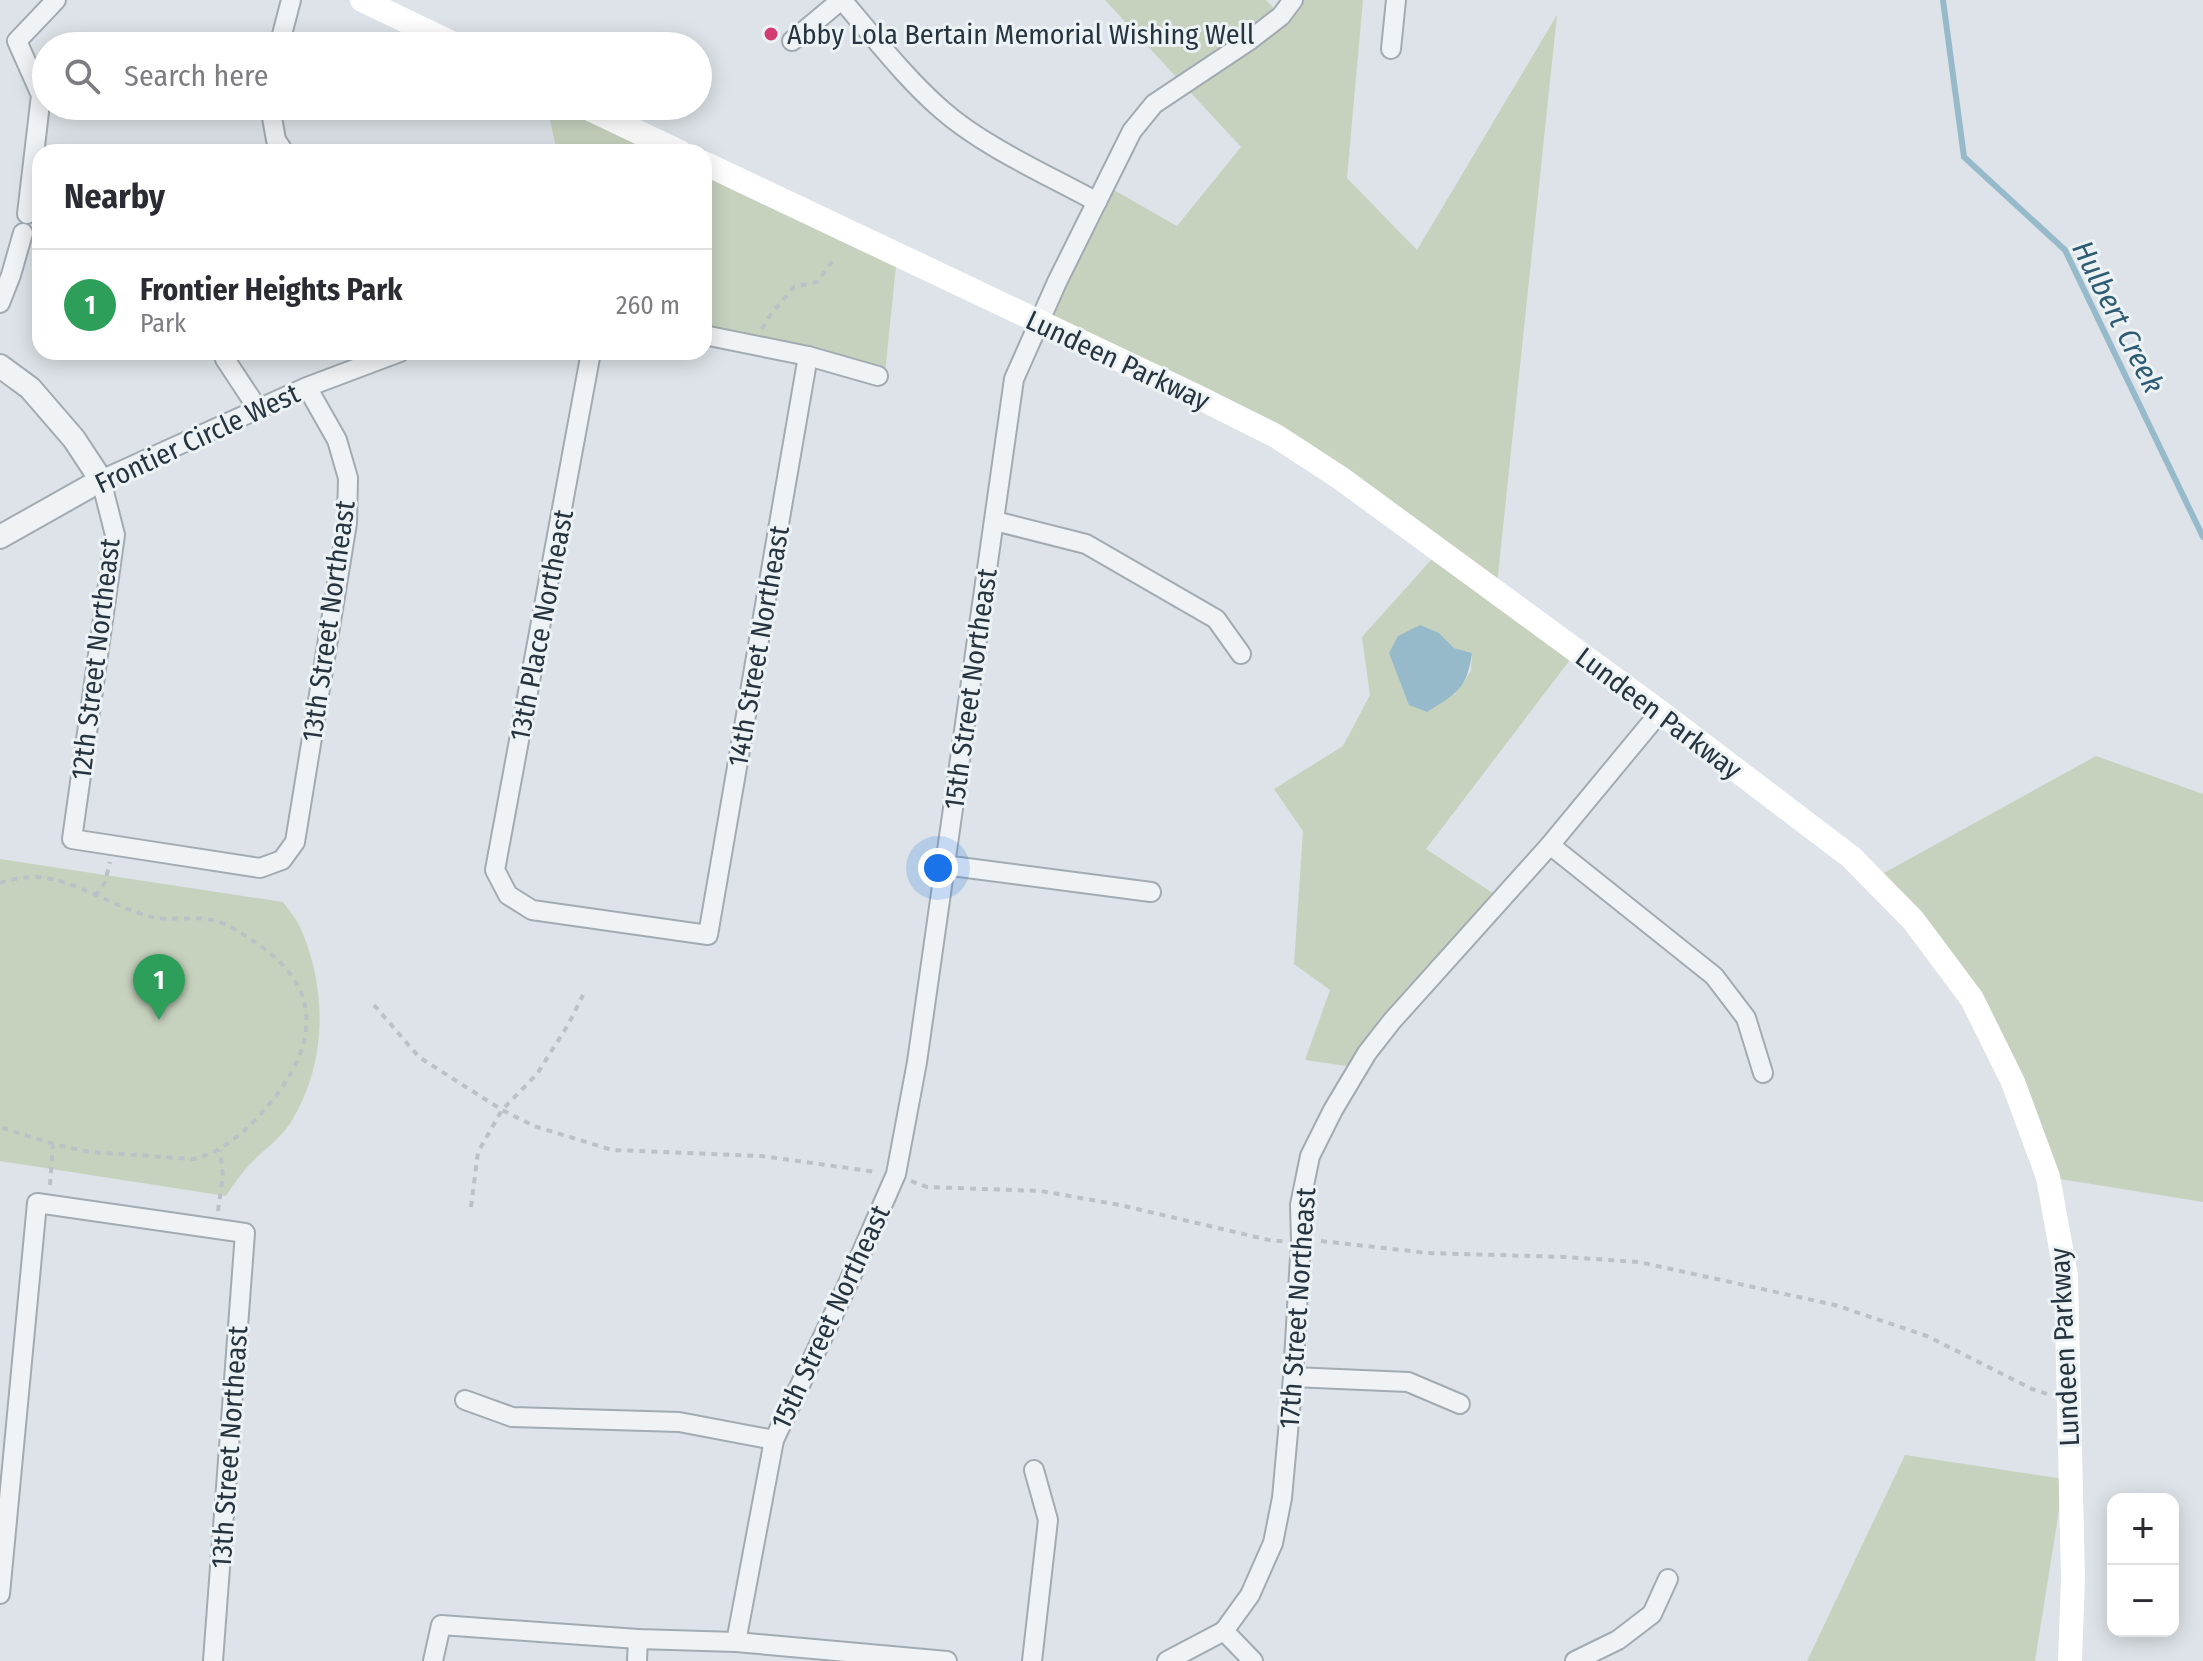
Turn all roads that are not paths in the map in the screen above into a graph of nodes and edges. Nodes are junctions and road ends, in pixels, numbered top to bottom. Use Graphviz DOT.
graph roads {
  1 [pos="56,0"];
  2 [pos="291,0"];
  3 [pos="362,0"];
  4 [pos="842,0"];
  5 [pos="1293,0"];
  6 [pos="1396,0"];
  7 [pos="283,32"];
  8 [pos="429,32"];
  9 [pos="9,40"];
  10 [pos="792,41"];
  11 [pos="1391,49"];
  12 [pos="32,80"];
  13 [pos="38,120"];
  14 [pos="272,120"];
  15 [pos="613,120"];
  16 [pos="35,144"];
  17 [pos="279,144"];
  18 [pos="663,144"];
  19 [pos="712,167"];
  20 [pos="32,172"];
  21 [pos="1097,202"];
  22 [pos="27,214"];
  23 [pos="23,233"];
  24 [pos="0,303"];
  25 [pos="1039,322"];
  26 [pos="712,337"];
  27 [pos="808,356"];
  28 [pos="226,360"];
  29 [pos="379,360"];
  30 [pos="590,360"];
  31 [pos="0,366"];
  32 [pos="878,376"];
  33 [pos="307,387"];
  34 [pos="258,409"];
  35 [pos="101,480"];
  36 [pos="995,521"];
  37 [pos="0,537"];
  38 [pos="1241,654"];
  39 [pos="1660,712"];
  40 [pos="112,845"];
  41 [pos="1550,845"];
  42 [pos="944,865"];
  43 [pos="1151,892"];
  44 [pos="708,935"];
  45 [pos="1763,1073"];
  46 [pos="1293,1377"];
  47 [pos="465,1400"];
  48 [pos="1460,1404"];
  49 [pos="774,1440"];
  50 [pos="1034,1470"];
  51 [pos="1668,1579"];
  52 [pos="0,1594"];
  53 [pos="1224,1631"];
  54 [pos="638,1639"];
  55 [pos="736,1642"];
  56 [pos="213,1661"];
  57 [pos="433,1661"];
  58 [pos="637,1661"];
  59 [pos="947,1661"];
  60 [pos="1032,1661"];
  61 [pos="1167,1661"];
  62 [pos="1253,1661"];
  63 [pos="1575,1661"];
  64 [pos="2070,1661"];
  1 -- 9 [label="street"];
  2 -- 7 [label="street"];
  3 -- 8 [label="main road"];
  4 -- 10 [label="street"];
  4 -- 21 [label="street"];
  5 -- 21 [label="street, 15th Street Northeast"];
  6 -- 11 [label="street"];
  9 -- 12 [label="street"];
  13 -- 16 [label="street"];
  14 -- 17 [label="street"];
  15 -- 18 [label="main road"];
  19 -- 25 [label="main road, Lundeen Parkway"];
  20 -- 22 [label="street"];
  21 -- 25 [label="street, 15th Street Northeast"];
  23 -- 24 [label="street"];
  25 -- 36 [label="street, 15th Street Northeast"];
  25 -- 39 [label="main road, Lundeen Parkway"];
  26 -- 27 [label="street"];
  27 -- 32 [label="street"];
  27 -- 44 [label="street, 14th Street Northeast"];
  28 -- 34 [label="street"];
  29 -- 33 [label="street, Frontier Circle West"];
  30 -- 44 [label="street, 13th Place Northeast"];
  31 -- 35 [label="street"];
  33 -- 34 [label="street, Frontier Circle West"];
  33 -- 40 [label="street, 13th Street Northeast"];
  34 -- 35 [label="street, Frontier Circle West"];
  35 -- 37 [label="street, Frontier Circle West"];
  35 -- 40 [label="street, 12th Street Northeast"];
  36 -- 38 [label="street"];
  36 -- 42 [label="street, 15th Street Northeast"];
  39 -- 41 [label="street, 17th Street Northeast"];
  39 -- 64 [label="main road, Lundeen Parkway"];
  41 -- 45 [label="street"];
  41 -- 46 [label="street, 17th Street Northeast"];
  42 -- 43 [label="street"];
  42 -- 49 [label="street, 15th Street Northeast"];
  46 -- 48 [label="street"];
  46 -- 53 [label="street, 17th Street Northeast"];
  47 -- 49 [label="street"];
  49 -- 55 [label="street, 15th Street Northeast"];
  50 -- 60 [label="street"];
  51 -- 63 [label="street"];
  52 -- 56 [label="street, 13th Street Northeast"];
  53 -- 61 [label="street"];
  53 -- 62 [label="street"];
  54 -- 55 [label="street"];
  54 -- 57 [label="street"];
  54 -- 58 [label="street"];
  55 -- 59 [label="street"];
}
